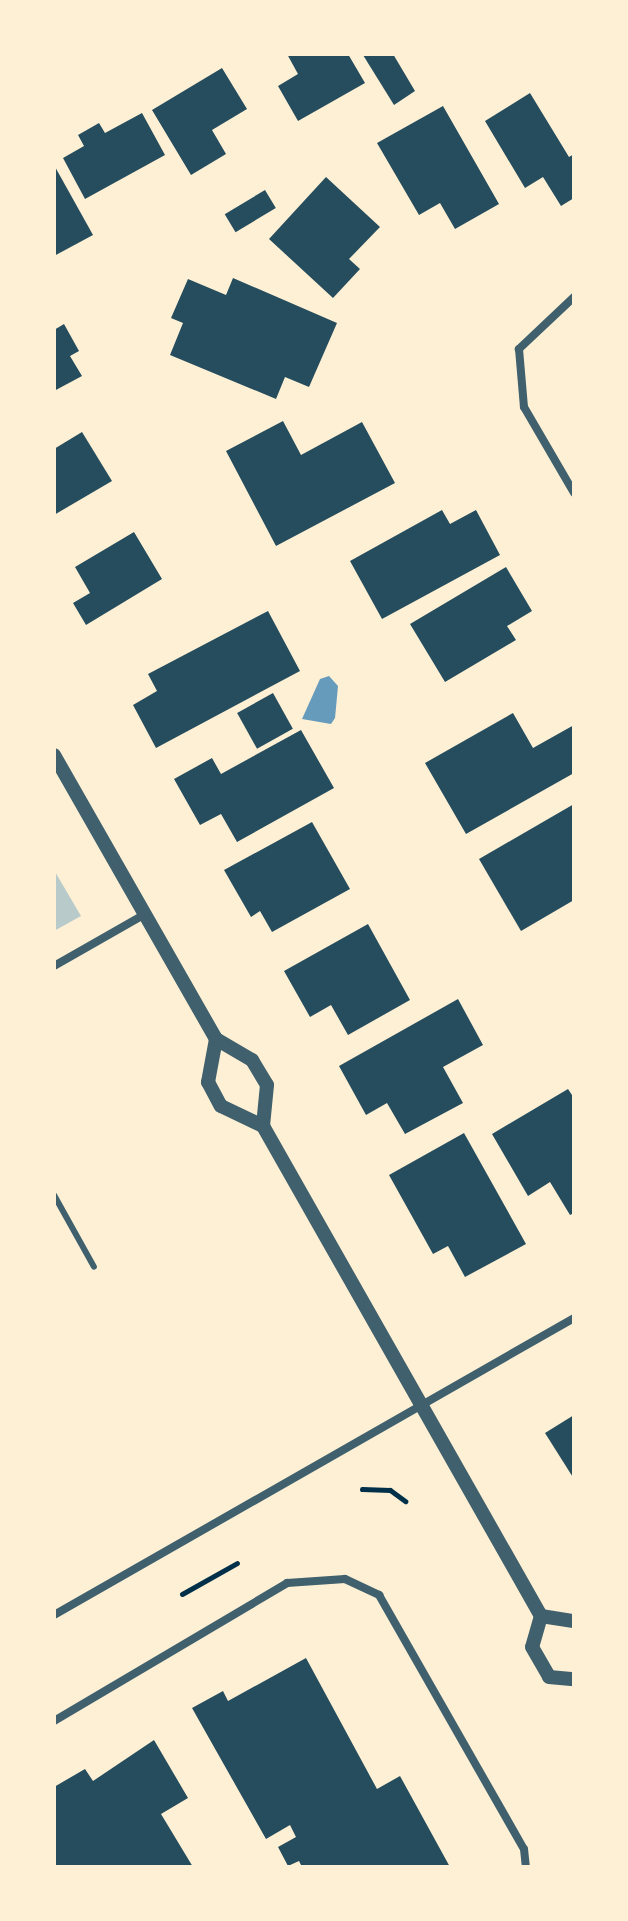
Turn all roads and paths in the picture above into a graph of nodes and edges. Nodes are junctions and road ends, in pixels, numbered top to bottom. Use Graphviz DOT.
graph roads {
  1 [pos="574,297"];
  2 [pos="574,493"];
  3 [pos="54,755"];
  4 [pos="145,914"];
  5 [pos="54,966"];
  6 [pos="216,1039"];
  7 [pos="263,1126"];
  8 [pos="54,1195"];
  9 [pos="94,1267"];
  10 [pos="574,1318"];
  11 [pos="422,1405"];
  12 [pos="362,1489"];
  13 [pos="405,1501"];
  14 [pos="237,1563"];
  15 [pos="182,1594"];
  16 [pos="54,1615"];
  17 [pos="541,1616"];
  18 [pos="574,1621"];
  19 [pos="574,1679"];
  20 [pos="54,1721"];
  21 [pos="526,1867"];
  1 -- 2 [label="street"];
  3 -- 4 [label="street"];
  4 -- 5 [label="street"];
  4 -- 6 [label="street"];
  6 -- 7 [label="street"];
  6 -- 7 [label="street"];
  7 -- 11 [label="street"];
  8 -- 9 [label="lane"];
  10 -- 11 [label="street"];
  11 -- 16 [label="street"];
  11 -- 17 [label="street"];
  12 -- 13 [label="path"];
  14 -- 15 [label="path"];
  17 -- 18 [label="street"];
  17 -- 19 [label="street"];
  20 -- 21 [label="street"];
}
